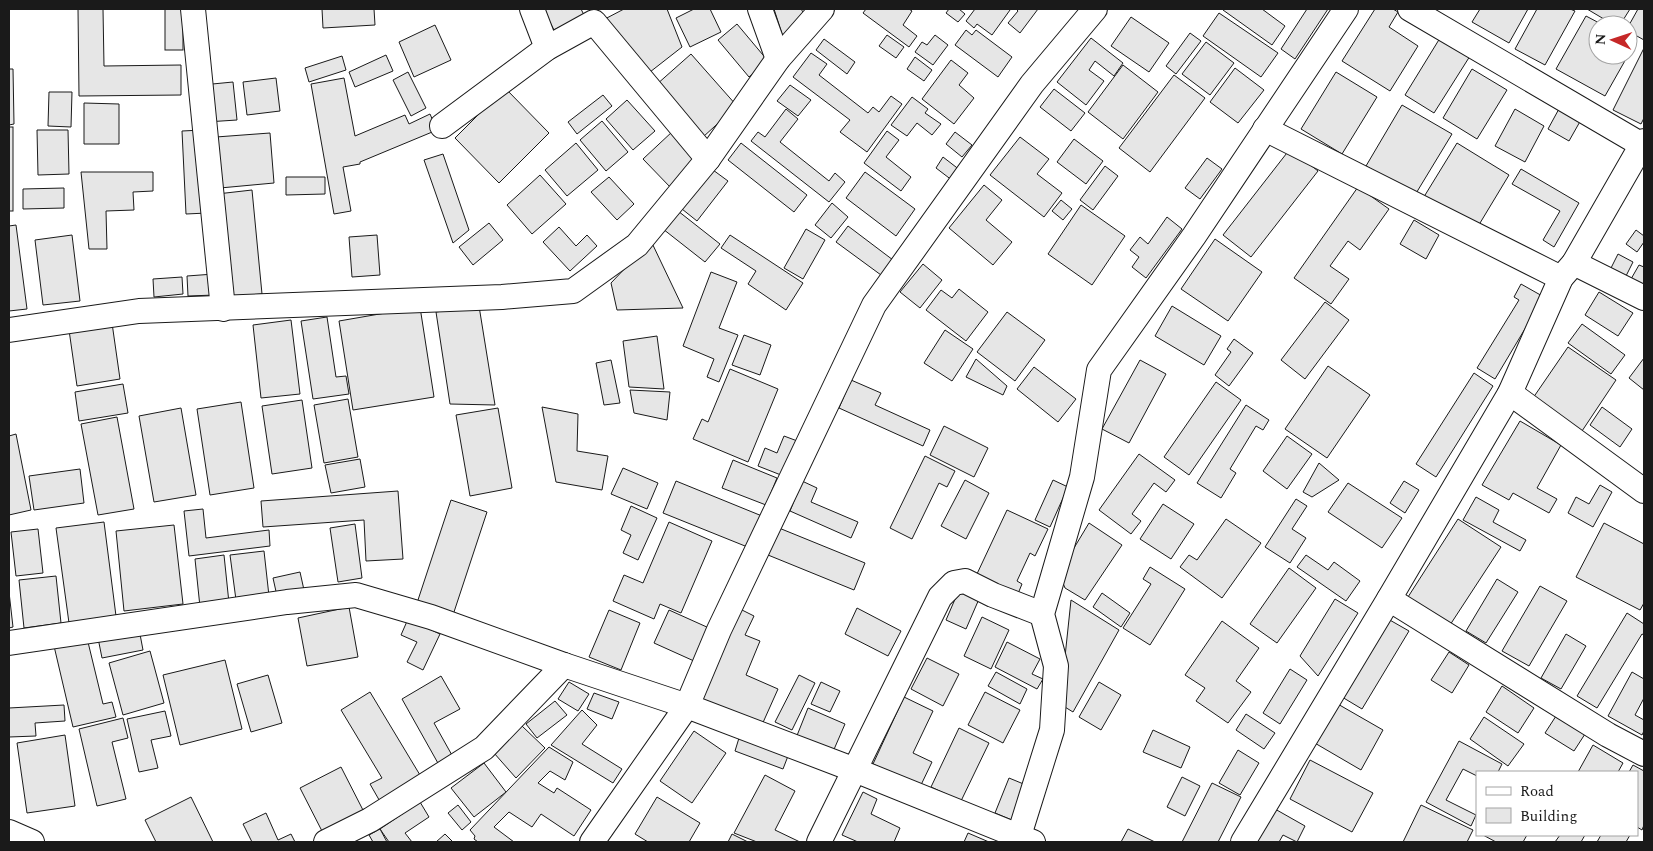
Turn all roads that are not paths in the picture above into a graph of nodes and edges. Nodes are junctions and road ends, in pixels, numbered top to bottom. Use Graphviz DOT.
graph roads {
  1 [pos="193,9"];
  2 [pos="532,9"];
  3 [pos="760,9"];
  4 [pos="822,9"];
  5 [pos="1095,9"];
  6 [pos="1346,9"];
  7 [pos="1410,9"];
  8 [pos="547,48"];
  9 [pos="778,59"];
  10 [pos="442,126"];
  11 [pos="1265,129"];
  12 [pos="1643,143"];
  13 [pos="708,159"];
  14 [pos="1568,271"];
  15 [pos="1644,298"];
  16 [pos="223,309"];
  17 [pos="9,330"];
  18 [pos="1510,393"];
  19 [pos="1644,490"];
  20 [pos="1389,599"];
  21 [pos="1042,614"];
  22 [pos="9,643"];
  23 [pos="564,665"];
  24 [pos="687,706"];
  25 [pos="1644,754"];
  26 [pos="855,770"];
  27 [pos="9,832"];
  28 [pos="1023,840"];
  29 [pos="1246,841"];
  30 [pos="32,842"];
  31 [pos="326,842"];
  32 [pos="592,842"];
  33 [pos="819,842"];
  1 -- 16 [label="street"];
  2 -- 8 [label="street"];
  3 -- 9 [label="street"];
  4 -- 9 [label="street"];
  5 -- 24 [label="street"];
  6 -- 11 [label="street"];
  7 -- 12 [label="street"];
  8 -- 10 [label="street"];
  8 -- 13 [label="street"];
  9 -- 13 [label="street"];
  11 -- 14 [label="street"];
  11 -- 21 [label="street"];
  12 -- 14 [label="street"];
  13 -- 16 [label="street"];
  14 -- 15 [label="street"];
  14 -- 18 [label="street"];
  16 -- 17 [label="street"];
  18 -- 19 [label="street"];
  18 -- 20 [label="street"];
  20 -- 25 [label="street"];
  20 -- 29 [label="street"];
  21 -- 26 [label="street"];
  21 -- 28 [label="street"];
  22 -- 23 [label="street"];
  23 -- 24 [label="street"];
  23 -- 31 [label="street"];
  24 -- 26 [label="street"];
  24 -- 32 [label="street"];
  26 -- 28 [label="street"];
  26 -- 33 [label="street"];
  27 -- 30 [label="street"];
}
